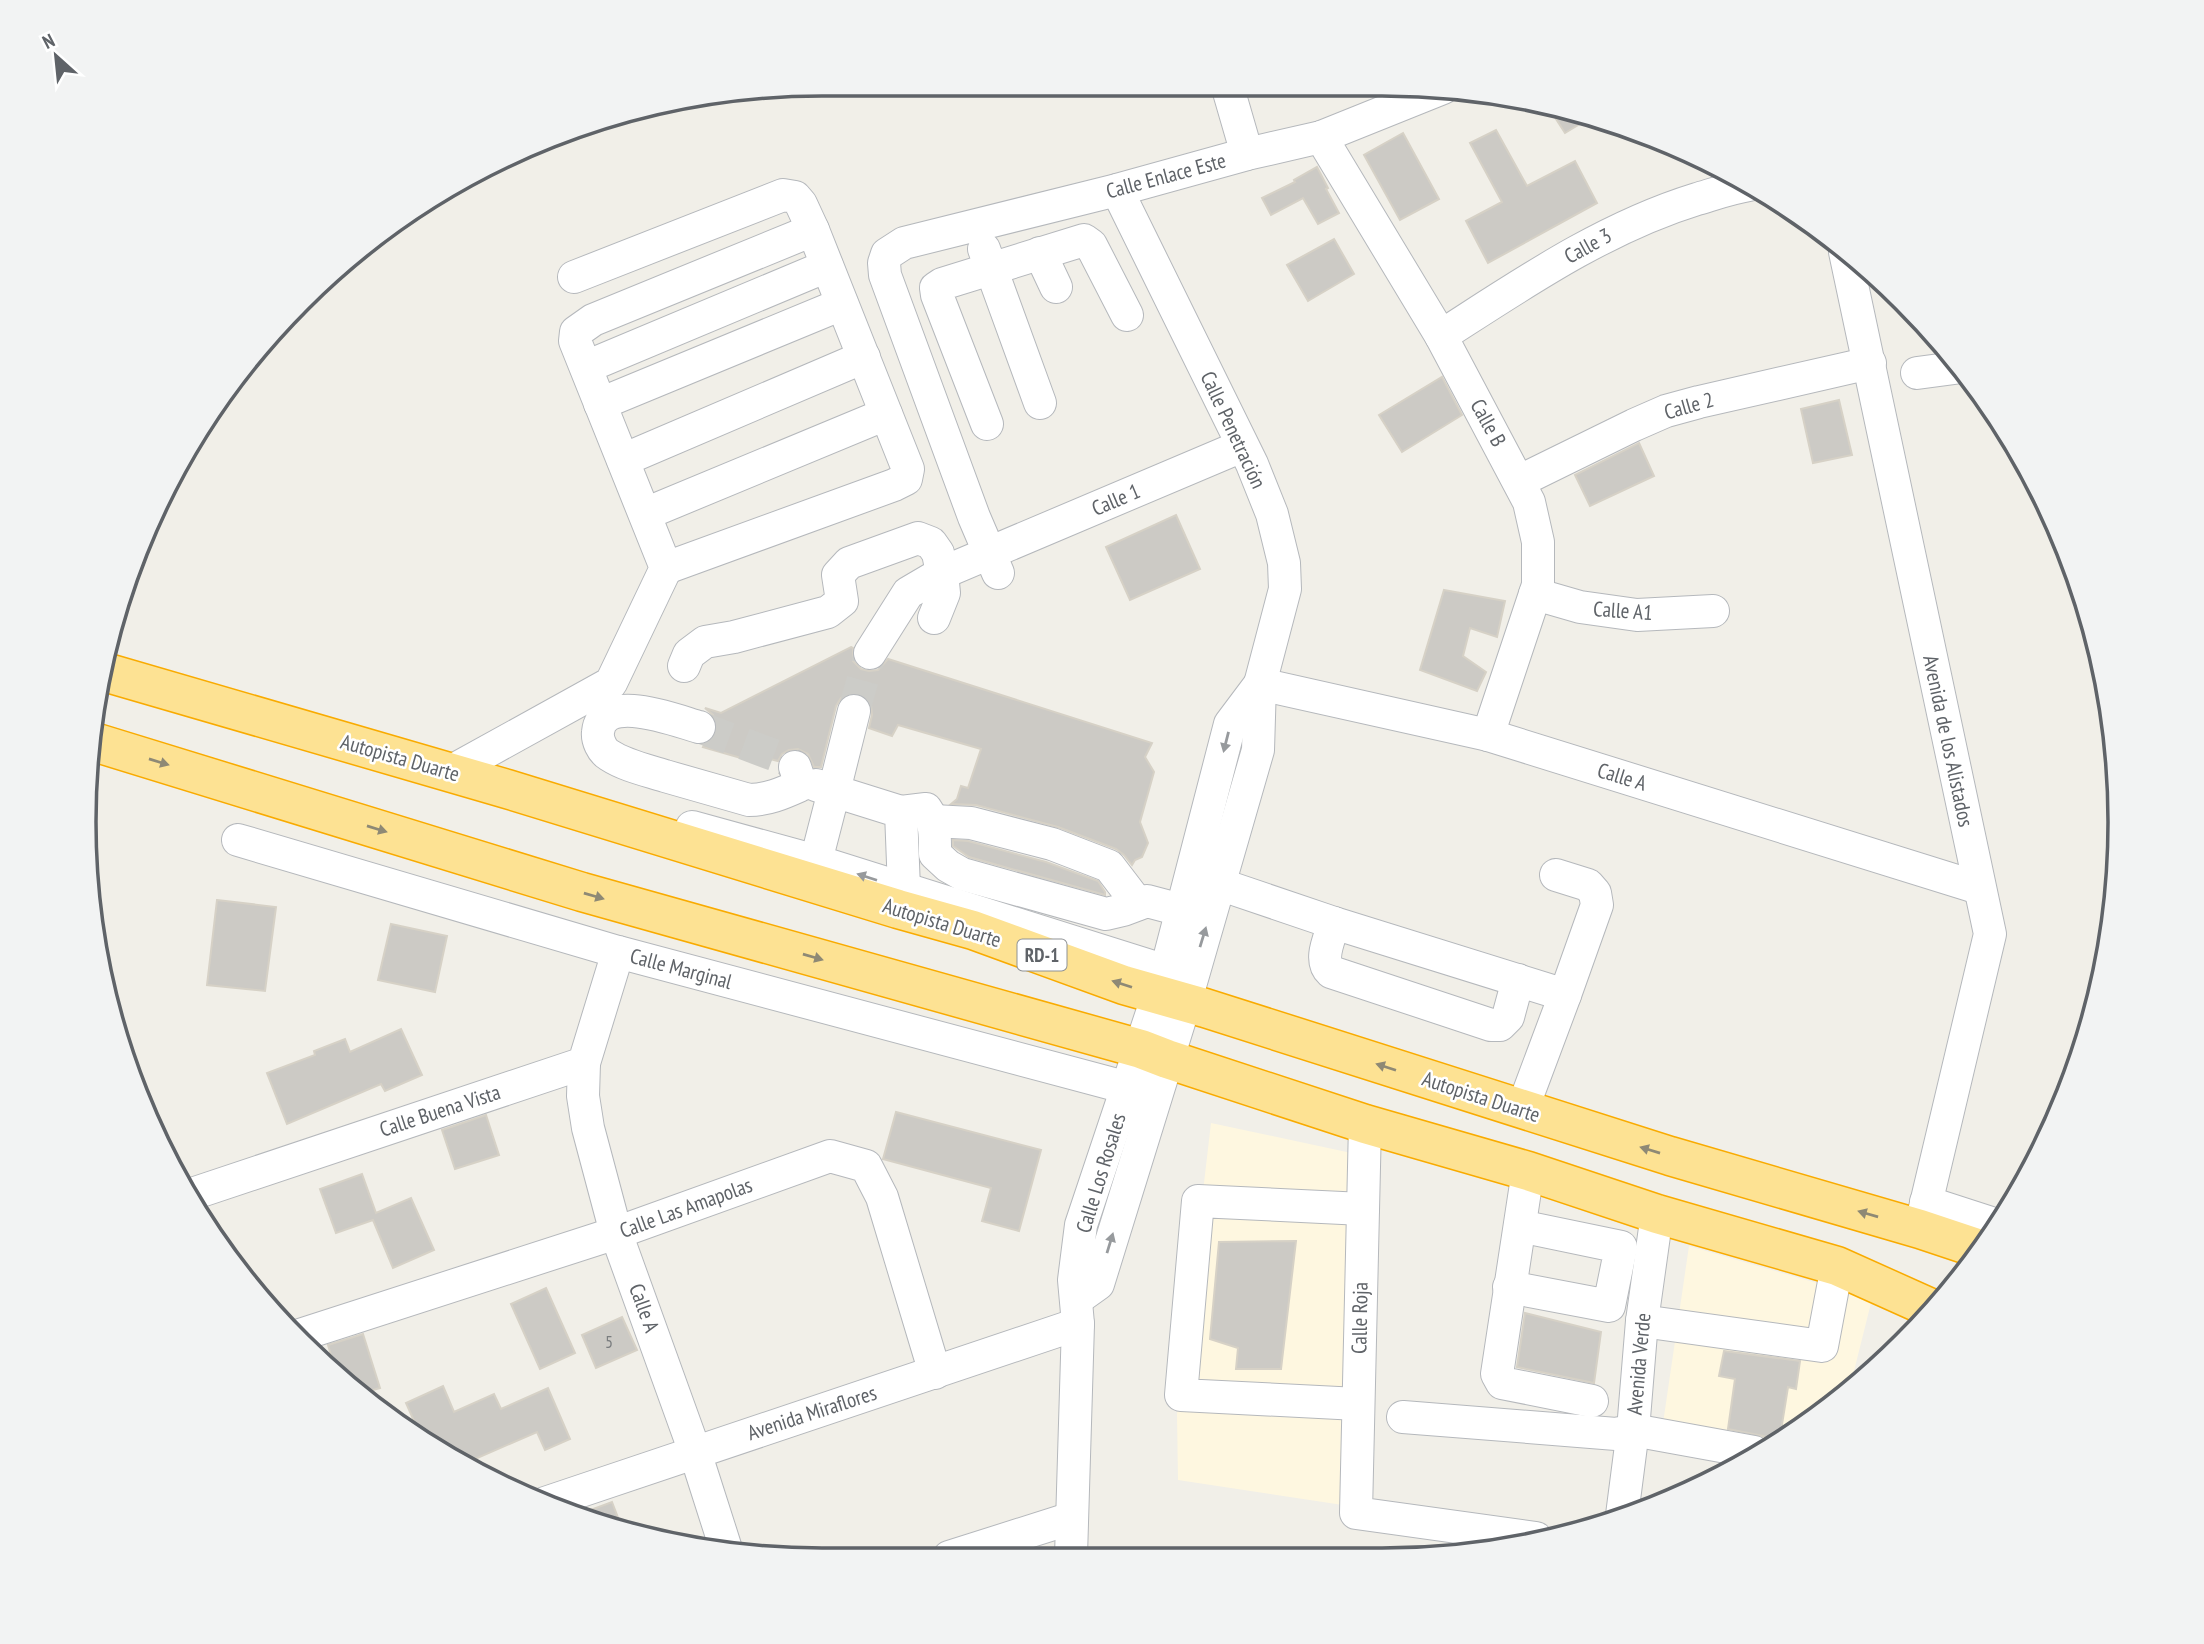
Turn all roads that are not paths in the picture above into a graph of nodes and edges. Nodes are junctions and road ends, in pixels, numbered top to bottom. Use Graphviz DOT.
graph roads {
  1 [pos="1230,96"];
  2 [pos="1419,98"];
  3 [pos="1321,137"];
  4 [pos="1247,154"];
  5 [pos="1736,188"];
  6 [pos="1116,190"];
  7 [pos="975,225"];
  8 [pos="813,230"];
  9 [pos="1040,253"];
  10 [pos="1848,265"];
  11 [pos="827,266"];
  12 [pos="990,267"];
  13 [pos="574,277"];
  14 [pos="1056,287"];
  15 [pos="842,304"];
  16 [pos="1128,315"];
  17 [pos="1441,336"];
  18 [pos="863,357"];
  19 [pos="1870,363"];
  20 [pos="586,367"];
  21 [pos="1948,368"];
  22 [pos="1917,373"];
  23 [pos="1040,403"];
  24 [pos="600,404"];
  25 [pos="886,414"];
  26 [pos="987,424"];
  27 [pos="1247,455"];
  28 [pos="623,460"];
  29 [pos="1520,481"];
  30 [pos="645,514"];
  31 [pos="994,563"];
  32 [pos="666,568"];
  33 [pos="1535,594"];
  34 [pos="940,595"];
  35 [pos="1713,611"];
  36 [pos="870,653"];
  37 [pos="684,667"];
  38 [pos="111,674"];
  39 [pos="1260,684"];
  40 [pos="854,711"];
  41 [pos="699,727"];
  42 [pos="1488,735"];
  43 [pos="101,744"];
  44 [pos="450,772"];
  45 [pos="495,785"];
  46 [pos="834,791"];
  47 [pos="901,812"];
  48 [pos="933,821"];
  49 [pos="237,840"];
  50 [pos="816,861"];
  51 [pos="1556,875"];
  52 [pos="1219,884"];
  53 [pos="1979,888"];
  54 [pos="904,889"];
  55 [pos="1138,904"];
  56 [pos="1181,910"];
  57 [pos="1334,923"];
  58 [pos="618,952"];
  59 [pos="1518,980"];
  60 [pos="1170,989"];
  61 [pos="1565,995"];
  62 [pos="1154,1054"];
  63 [pos="584,1063"];
  64 [pos="1128,1088"];
  65 [pos="1522,1110"];
  66 [pos="1365,1124"];
  67 [pos="1528,1171"];
  68 [pos="198,1192"];
  69 [pos="1363,1209"];
  70 [pos="1657,1214"];
  71 [pos="1923,1216"];
  72 [pos="1986,1224"];
  73 [pos="1520,1226"];
  74 [pos="616,1233"];
  75 [pos="1972,1244"];
  76 [pos="1837,1266"];
  77 [pos="1509,1287"];
  78 [pos="1924,1306"];
  79 [pos="1078,1312"];
  80 [pos="1642,1321"];
  81 [pos="307,1333"];
  82 [pos="935,1373"];
  83 [pos="1592,1401"];
  84 [pos="1358,1404"];
  85 [pos="1403,1417"];
  86 [pos="1633,1430"];
  87 [pos="1746,1451"];
  88 [pos="695,1452"];
  89 [pos="559,1498"];
  90 [pos="1623,1506"];
  91 [pos="1072,1518"];
  92 [pos="1516,1535"];
  93 [pos="724,1541"];
  94 [pos="977,1548"];
  95 [pos="1071,1548"];
  1 -- 4 [label="street"];
  2 -- 3 [label="street, Calle Enlace Este"];
  3 -- 4 [label="street, Calle Enlace Este"];
  3 -- 17 [label="street, Calle B"];
  4 -- 6 [label="street, Calle Enlace Este"];
  5 -- 17 [label="street, Calle 3"];
  6 -- 7 [label="street, Calle Enlace Este"];
  6 -- 27 [label="street, Calle Penetración"];
  7 -- 12 [label="street"];
  7 -- 31 [label="street, Calle Enlace Este"];
  8 -- 11 [label="street"];
  8 -- 13 [label="street"];
  8 -- 20 [label="street"];
  9 -- 12 [label="street"];
  9 -- 14 [label="street"];
  9 -- 16 [label="street"];
  10 -- 19 [label="street, Avenida de los Alistados"];
  11 -- 15 [label="street"];
  11 -- 20 [label="street"];
  12 -- 23 [label="street"];
  12 -- 26 [label="street"];
  15 -- 18 [label="street"];
  15 -- 24 [label="street"];
  17 -- 29 [label="street, Calle B"];
  18 -- 25 [label="street"];
  18 -- 28 [label="street"];
  19 -- 29 [label="street, Calle 2"];
  19 -- 53 [label="street, Avenida de los Alistados"];
  20 -- 24 [label="street"];
  21 -- 22 [label="street"];
  24 -- 28 [label="street"];
  25 -- 30 [label="street"];
  25 -- 32 [label="street"];
  27 -- 31 [label="street, Calle 1"];
  27 -- 39 [label="street, Calle Penetración"];
  28 -- 30 [label="street"];
  29 -- 33 [label="street, Calle B"];
  30 -- 32 [label="street"];
  31 -- 34 [label="street, Calle 1"];
  32 -- 44 [label="street"];
  33 -- 35 [label="street, Calle A1"];
  33 -- 42 [label="street, Calle B"];
  34 -- 36 [label="street, Calle 1"];
  34 -- 37 [label="street"];
  38 -- 44 [label="highway, Autopista Duarte / RD-1"];
  39 -- 42 [label="street, Calle A"];
  39 -- 52 [label="street, Calle Penetración"];
  39 -- 56 [label="street, Calle Penetración, one-way"];
  40 -- 46 [label="street"];
  41 -- 46 [label="street"];
  42 -- 53 [label="street, Calle A"];
  43 -- 62 [label="highway, one-way"];
  44 -- 45 [label="highway, Autopista Duarte / RD-1"];
  45 -- 50 [label="street"];
  60 -- 45 [label="highway, Autopista Duarte / RD-1, one-way"];
  46 -- 47 [label="street"];
  46 -- 50 [label="street"];
  47 -- 48 [label="street"];
  47 -- 54 [label="street"];
  48 -- 55 [label="street"];
  48 -- 55 [label="street"];
  49 -- 58 [label="street, Calle Marginal"];
  54 -- 50 [label="street, one-way"];
  51 -- 61 [label="street"];
  52 -- 57 [label="street"];
  60 -- 52 [label="street, Calle Penetración, one-way"];
  53 -- 71 [label="street, Avenida de los Alistados"];
  54 -- 60 [label="street"];
  55 -- 56 [label="street"];
  56 -- 60 [label="street, Calle Penetración"];
  57 -- 59 [label="street"];
  57 -- 59 [label="street"];
  58 -- 63 [label="street"];
  58 -- 64 [label="street, Calle Marginal"];
  59 -- 61 [label="street"];
  60 -- 62 [label="street"];
  65 -- 60 [label="highway, Autopista Duarte / RD-1, one-way"];
  61 -- 65 [label="street"];
  62 -- 64 [label="street, Calle Los Rosales"];
  62 -- 66 [label="highway"];
  79 -- 62 [label="street, Calle Los Rosales, one-way"];
  63 -- 68 [label="street, Calle Buena Vista"];
  63 -- 74 [label="street, Calle A"];
  64 -- 79 [label="street, Calle Los Rosales"];
  71 -- 65 [label="highway, Autopista Duarte / RD-1, one-way"];
  66 -- 67 [label="highway"];
  66 -- 69 [label="street, Calle Roja"];
  67 -- 70 [label="highway"];
  67 -- 73 [label="street"];
  69 -- 84 [label="street, Calle Roja"];
  69 -- 84 [label="street"];
  70 -- 76 [label="highway"];
  70 -- 80 [label="street, Avenida Verde"];
  71 -- 72 [label="street"];
  71 -- 75 [label="highway, Autopista Duarte / RD-1"];
  73 -- 77 [label="street"];
  73 -- 77 [label="street"];
  74 -- 81 [label="street, Calle Las Amapolas"];
  74 -- 82 [label="street, Calle Las Amapolas"];
  74 -- 88 [label="street, Calle A"];
  76 -- 78 [label="highway"];
  76 -- 80 [label="street"];
  77 -- 83 [label="street"];
  79 -- 82 [label="street, Avenida Miraflores"];
  79 -- 91 [label="street, Calle Los Rosales"];
  80 -- 86 [label="street, Avenida Verde"];
  82 -- 88 [label="street, Avenida Miraflores"];
  84 -- 92 [label="street, Calle Roja"];
  85 -- 86 [label="street"];
  86 -- 87 [label="street"];
  86 -- 90 [label="street, Avenida Verde"];
  88 -- 89 [label="street, Avenida Miraflores"];
  88 -- 93 [label="street, Calle A"];
  91 -- 94 [label="street"];
  91 -- 95 [label="street, Calle Los Rosales"];
}
